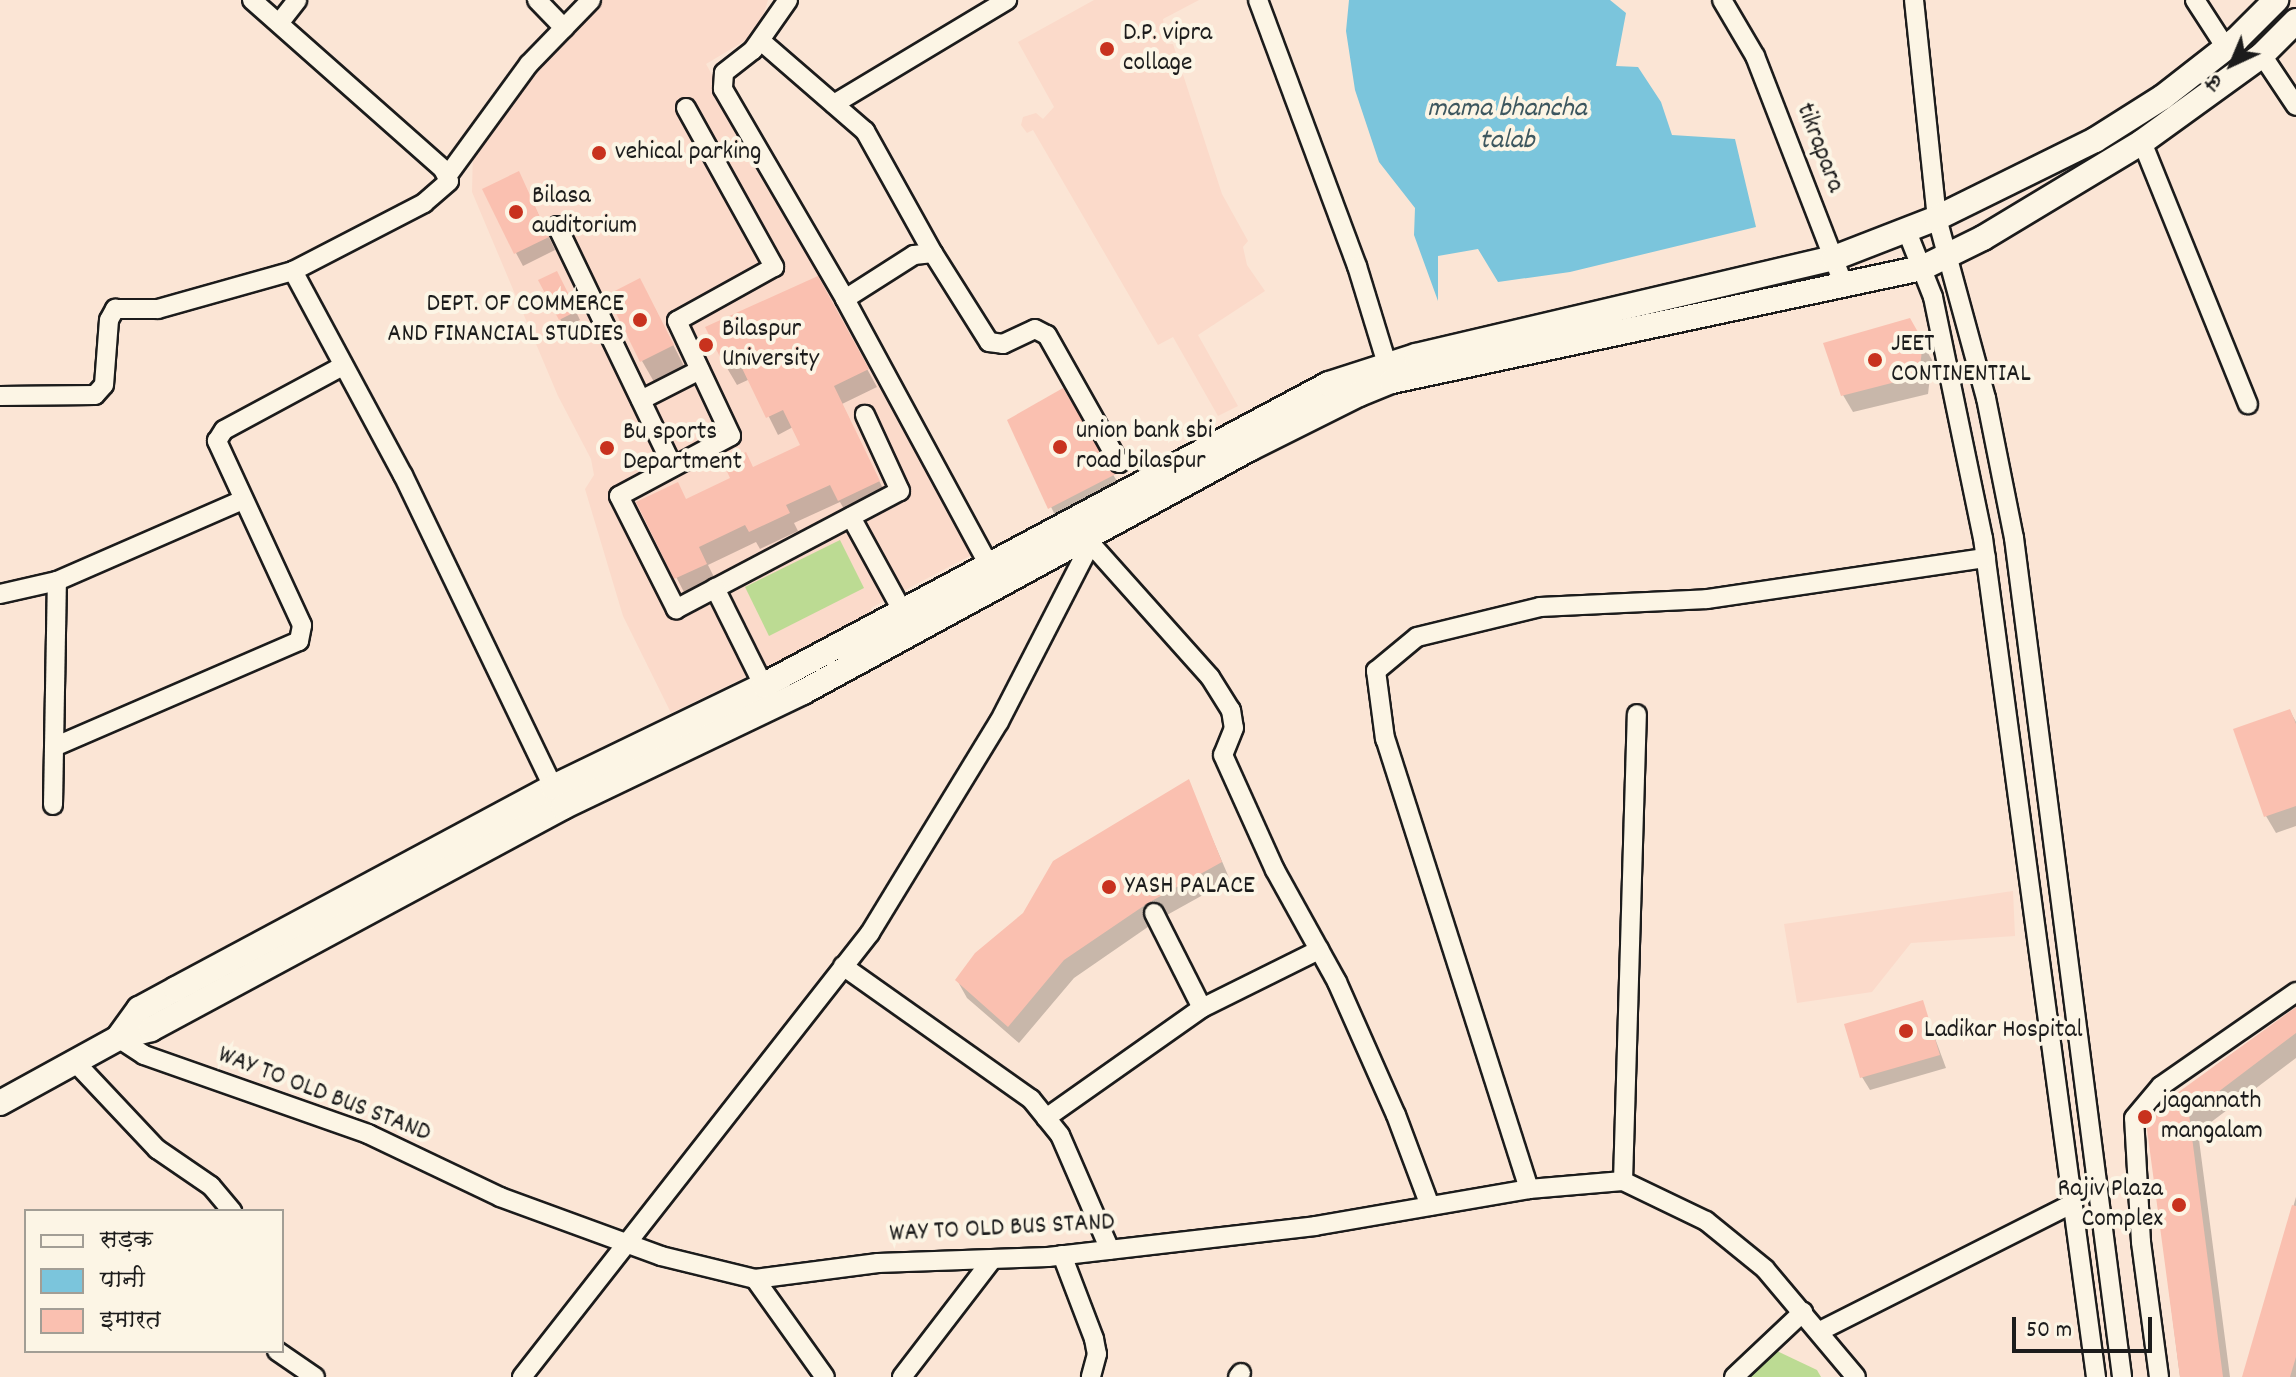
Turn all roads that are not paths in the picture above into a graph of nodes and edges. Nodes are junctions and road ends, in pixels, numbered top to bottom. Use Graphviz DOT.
graph roads {
  1 [pos="252,0"];
  2 [pos="297,0"];
  3 [pos="537,0"];
  4 [pos="591,0"];
  5 [pos="788,0"];
  6 [pos="1007,0"];
  7 [pos="1258,0"];
  8 [pos="1722,0"];
  9 [pos="1914,0"];
  10 [pos="2195,0"];
  11 [pos="2276,0"];
  12 [pos="2296,21"];
  13 [pos="280,22"];
  14 [pos="564,28"];
  15 [pos="761,41"];
  16 [pos="2226,48"];
  17 [pos="2262,55"];
  18 [pos="834,104"];
  19 [pos="2296,106"];
  20 [pos="686,108"];
  21 [pos="2142,142"];
  22 [pos="448,175"];
  23 [pos="1937,218"];
  24 [pos="557,226"];
  25 [pos="1906,229"];
  26 [pos="933,253"];
  27 [pos="1948,255"];
  28 [pos="1834,258"];
  29 [pos="1922,268"];
  30 [pos="293,271"];
  31 [pos="1843,283"];
  32 [pos="845,299"];
  33 [pos="341,367"];
  34 [pos="700,370"];
  35 [pos="1389,372"];
  36 [pos="0,396"];
  37 [pos="641,400"];
  38 [pos="2248,404"];
  39 [pos="865,415"];
  40 [pos="1119,463"];
  41 [pos="673,467"];
  42 [pos="242,500"];
  43 [pos="851,517"];
  44 [pos="1094,539"];
  45 [pos="1986,558"];
  46 [pos="989,565"];
  47 [pos="57,581"];
  48 [pos="715,588"];
  49 [pos="0,594"];
  50 [pos="903,612"];
  51 [pos="768,695"];
  52 [pos="1637,714"];
  53 [pos="54,747"];
  54 [pos="558,797"];
  55 [pos="53,805"];
  56 [pos="1154,913"];
  57 [pos="1319,950"];
  58 [pos="843,966"];
  59 [pos="2296,992"];
  60 [pos="1202,1008"];
  61 [pos="118,1038"];
  62 [pos="75,1062"];
  63 [pos="0,1103"];
  64 [pos="1046,1118"];
  65 [pos="1623,1181"];
  66 [pos="1529,1189"];
  67 [pos="2073,1203"];
  68 [pos="1430,1206"];
  69 [pos="230,1209"];
  70 [pos="626,1242"];
  71 [pos="1110,1250"];
  72 [pos="1062,1255"];
  73 [pos="991,1261"];
  74 [pos="755,1279"];
  75 [pos="2148,1298"];
  76 [pos="2113,1299"];
  77 [pos="1803,1312"];
  78 [pos="1820,1331"];
  79 [pos="280,1353"];
  80 [pos="315,1377"];
  81 [pos="522,1377"];
  82 [pos="825,1377"];
  83 [pos="902,1377"];
  84 [pos="1091,1377"];
  85 [pos="1734,1377"];
  86 [pos="1856,1377"];
  87 [pos="2096,1377"];
  88 [pos="2122,1377"];
  89 [pos="2159,1377"];
  1 -- 13 [label="street"];
  2 -- 13 [label="street"];
  3 -- 14 [label="street"];
  4 -- 14 [label="street"];
  5 -- 15 [label="street"];
  6 -- 18 [label="street"];
  7 -- 35 [label="street"];
  8 -- 28 [label="street, tikrapara"];
  9 -- 23 [label="street"];
  10 -- 16 [label="street"];
  11 -- 16 [label="main road"];
  12 -- 17 [label="main road"];
  13 -- 22 [label="street"];
  14 -- 22 [label="street"];
  15 -- 18 [label="street"];
  15 -- 32 [label="street"];
  16 -- 23 [label="main road"];
  17 -- 19 [label="street"];
  17 -- 21 [label="main road"];
  18 -- 26 [label="street"];
  20 -- 34 [label="street"];
  21 -- 27 [label="main road"];
  21 -- 38 [label="street"];
  22 -- 30 [label="street"];
  23 -- 25 [label="main road"];
  23 -- 27 [label="street"];
  24 -- 37 [label="street"];
  25 -- 28 [label="main road"];
  25 -- 29 [label="street"];
  26 -- 32 [label="street"];
  26 -- 40 [label="street"];
  27 -- 29 [label="main road"];
  27 -- 76 [label="street"];
  28 -- 31 [label="street, tikrapara"];
  28 -- 35 [label="main road"];
  29 -- 31 [label="main road"];
  29 -- 45 [label="street"];
  30 -- 33 [label="street"];
  30 -- 36 [label="street"];
  31 -- 35 [label="main road"];
  32 -- 46 [label="street"];
  33 -- 42 [label="street"];
  33 -- 54 [label="street"];
  34 -- 37 [label="street"];
  34 -- 41 [label="street"];
  35 -- 44 [label="main road"];
  35 -- 46 [label="main road"];
  37 -- 41 [label="street"];
  39 -- 43 [label="street"];
  41 -- 48 [label="street"];
  42 -- 47 [label="street"];
  42 -- 53 [label="street"];
  43 -- 48 [label="street"];
  43 -- 50 [label="street"];
  44 -- 51 [label="main road"];
  44 -- 57 [label="street"];
  44 -- 58 [label="street"];
  45 -- 66 [label="street"];
  45 -- 67 [label="street"];
  46 -- 50 [label="main road"];
  47 -- 49 [label="street"];
  47 -- 53 [label="street"];
  48 -- 51 [label="street"];
  50 -- 51 [label="main road"];
  51 -- 54 [label="main road"];
  52 -- 65 [label="street"];
  53 -- 55 [label="street"];
  54 -- 61 [label="main road"];
  56 -- 60 [label="street"];
  57 -- 60 [label="street"];
  57 -- 68 [label="street"];
  58 -- 64 [label="street"];
  58 -- 70 [label="street"];
  59 -- 75 [label="street"];
  60 -- 64 [label="street"];
  61 -- 62 [label="main road"];
  61 -- 70 [label="street, WAY TO OLD BUS STAND"];
  62 -- 63 [label="main road"];
  62 -- 69 [label="street"];
  64 -- 71 [label="street"];
  65 -- 66 [label="street, WAY TO OLD BUS STAND"];
  65 -- 77 [label="street"];
  66 -- 68 [label="street, WAY TO OLD BUS STAND"];
  67 -- 78 [label="street"];
  67 -- 87 [label="street"];
  68 -- 71 [label="street, WAY TO OLD BUS STAND"];
  70 -- 74 [label="street, WAY TO OLD BUS STAND"];
  70 -- 81 [label="street"];
  71 -- 72 [label="street, WAY TO OLD BUS STAND"];
  72 -- 73 [label="street, WAY TO OLD BUS STAND"];
  72 -- 84 [label="street"];
  73 -- 74 [label="street, WAY TO OLD BUS STAND"];
  73 -- 83 [label="street"];
  74 -- 82 [label="street"];
  75 -- 76 [label="street"];
  75 -- 89 [label="street"];
  76 -- 88 [label="street"];
  77 -- 78 [label="street"];
  77 -- 85 [label="street"];
  78 -- 86 [label="street"];
  79 -- 80 [label="street"];
}
